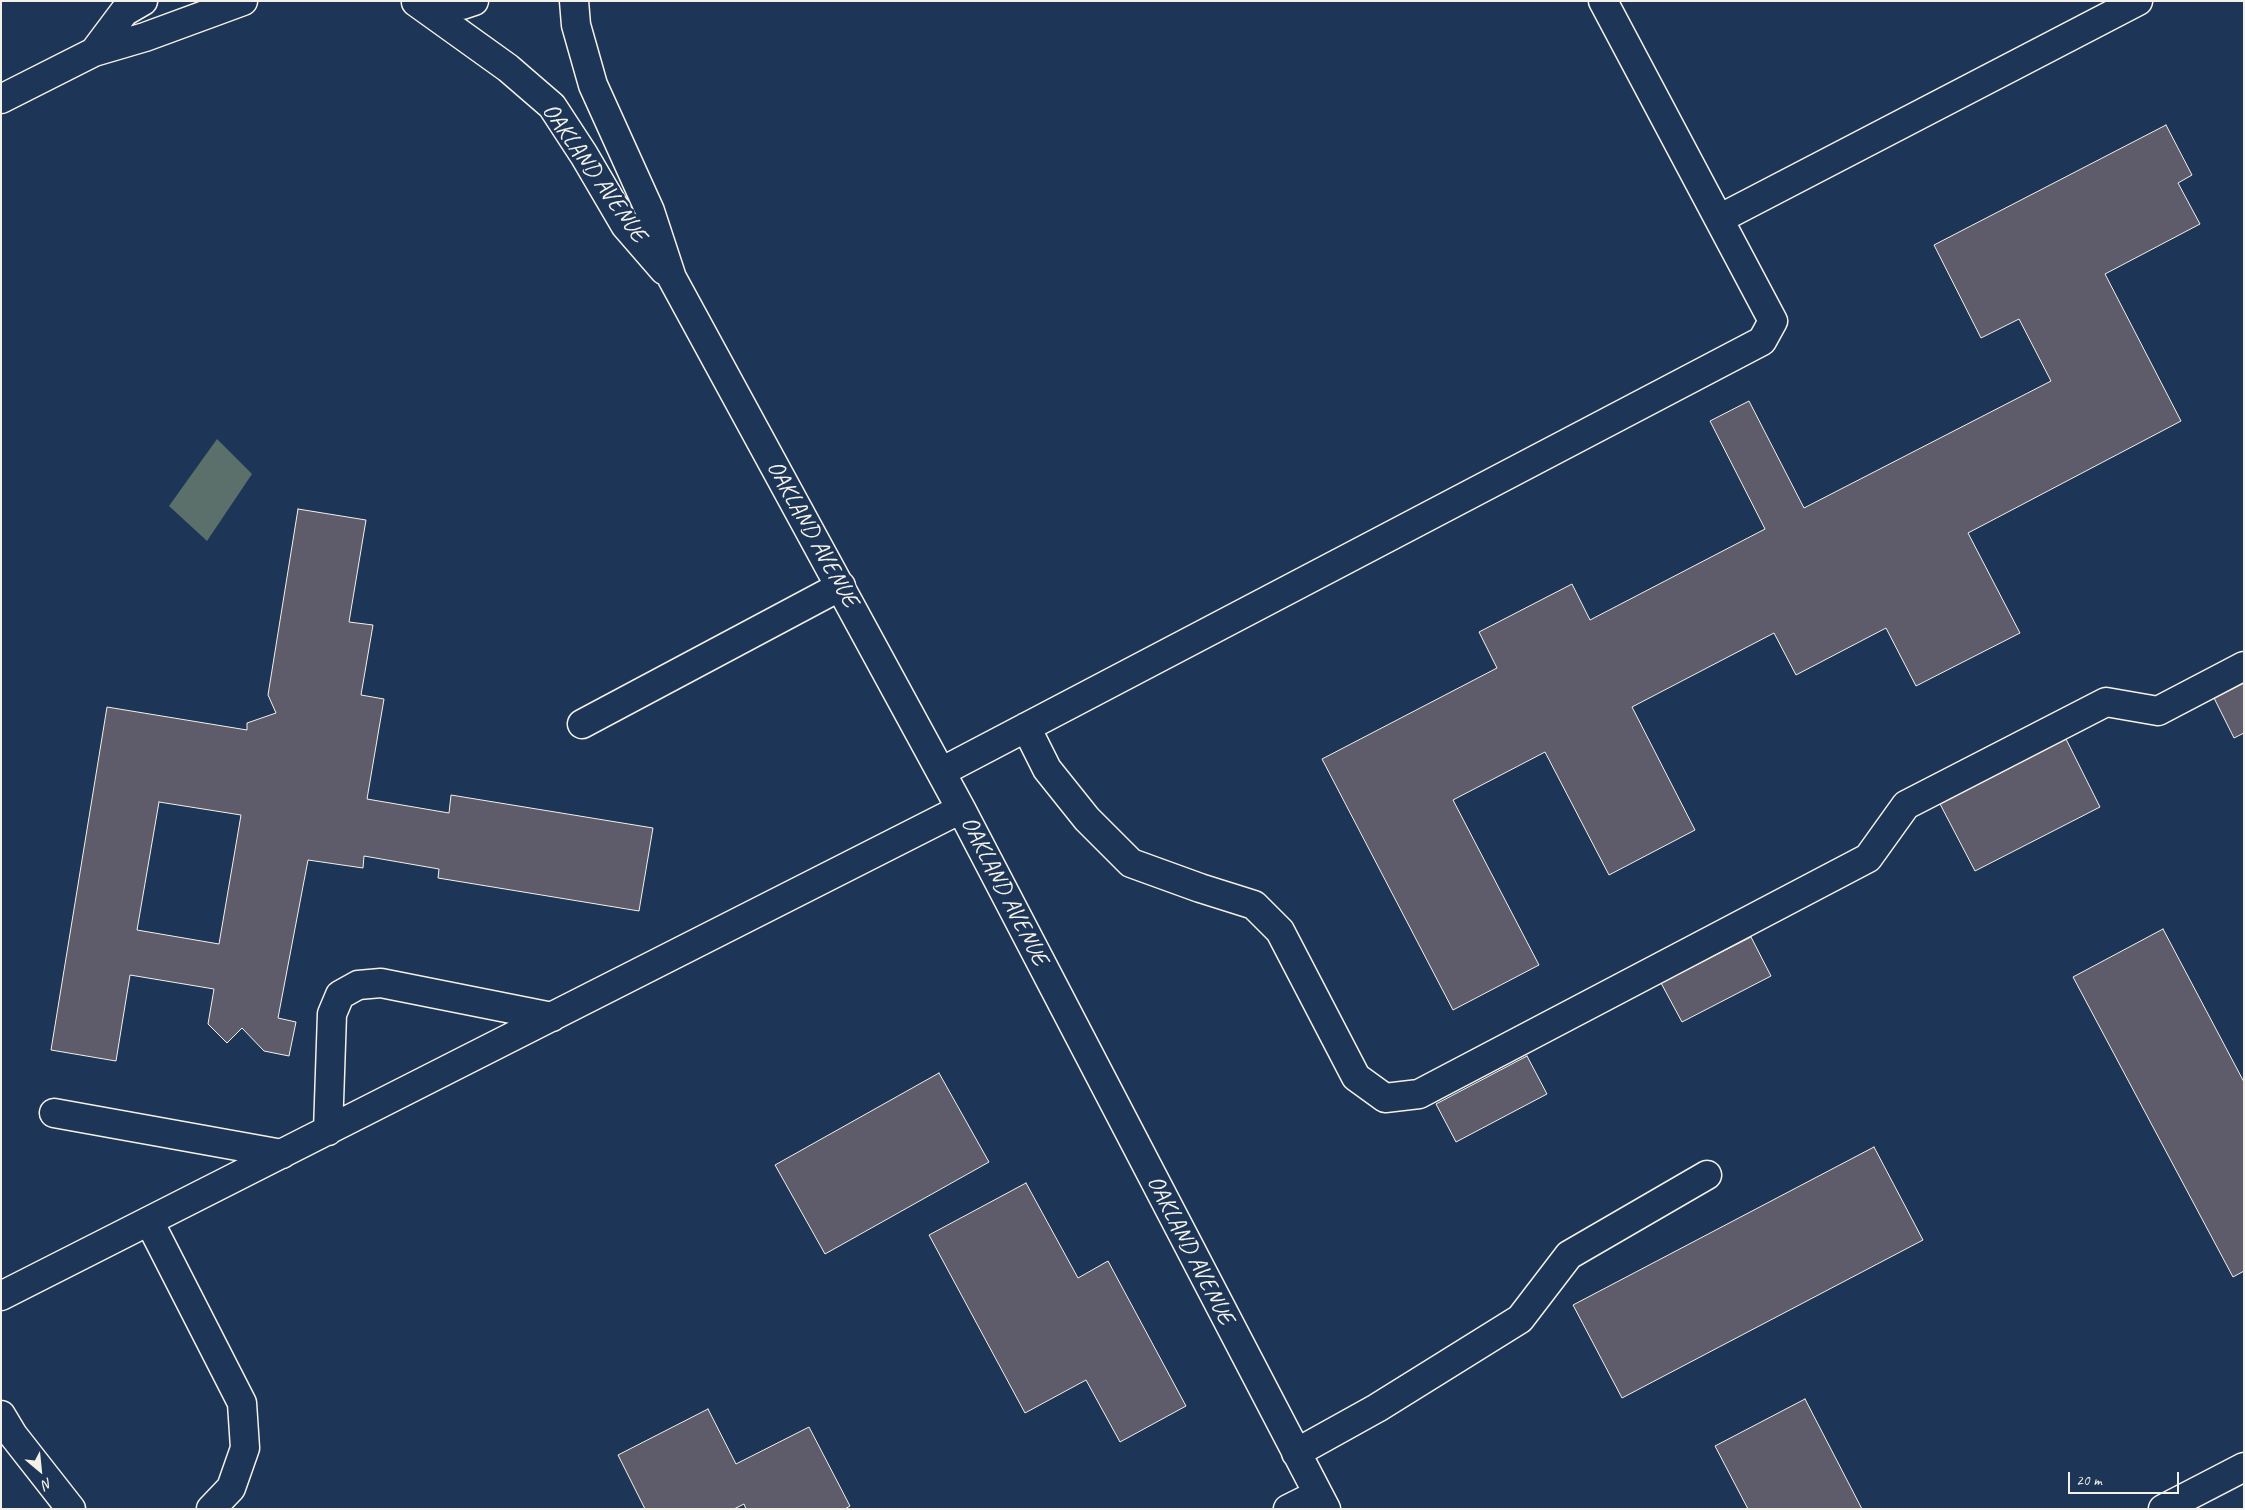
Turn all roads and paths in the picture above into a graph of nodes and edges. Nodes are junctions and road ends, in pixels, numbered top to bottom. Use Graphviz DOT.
graph roads {
  1 [pos="143,1"];
  2 [pos="243,1"];
  3 [pos="415,1"];
  4 [pos="474,1"];
  5 [pos="574,1"];
  6 [pos="1603,1"];
  7 [pos="2138,1"];
  8 [pos="94,52"];
  9 [pos="1,99"];
  10 [pos="1719,219"];
  11 [pos="672,278"];
  12 [pos="840,586"];
  13 [pos="2244,666"];
  14 [pos="582,724"];
  15 [pos="1026,727"];
  16 [pos="941,772"];
  17 [pos="961,809"];
  18 [pos="552,1017"];
  19 [pos="54,1112"];
  20 [pos="328,1131"];
  21 [pos="282,1154"];
  22 [pos="1706,1175"];
  23 [pos="150,1221"];
  24 [pos="1,1296"];
  25 [pos="1,1414"];
  26 [pos="1296,1453"];
  27 [pos="2244,1467"];
  28 [pos="1322,1501"];
  29 [pos="71,1509"];
  30 [pos="211,1509"];
  31 [pos="1288,1509"];
  32 [pos="2163,1509"];
  1 -- 8 [label="street"];
  2 -- 8 [label="street"];
  3 -- 4 [label="street"];
  3 -- 11 [label="street, OAKLAND AVENUE"];
  5 -- 11 [label="street, OAKLAND AVENUE"];
  6 -- 10 [label="street"];
  7 -- 10 [label="street"];
  8 -- 9 [label="street"];
  10 -- 15 [label="street"];
  11 -- 12 [label="street, OAKLAND AVENUE"];
  12 -- 14 [label="street"];
  12 -- 16 [label="street, OAKLAND AVENUE"];
  13 -- 15 [label="street"];
  15 -- 16 [label="street"];
  16 -- 17 [label="street, OAKLAND AVENUE"];
  17 -- 18 [label="street"];
  17 -- 26 [label="street, OAKLAND AVENUE"];
  18 -- 20 [label="street"];
  18 -- 20 [label="street"];
  19 -- 21 [label="street"];
  20 -- 21 [label="street"];
  21 -- 23 [label="street"];
  22 -- 26 [label="street"];
  23 -- 24 [label="street"];
  23 -- 30 [label="street"];
  25 -- 29 [label="street"];
  26 -- 28 [label="street, OAKLAND AVENUE"];
  27 -- 32 [label="street"];
  28 -- 31 [label="street"];
}
